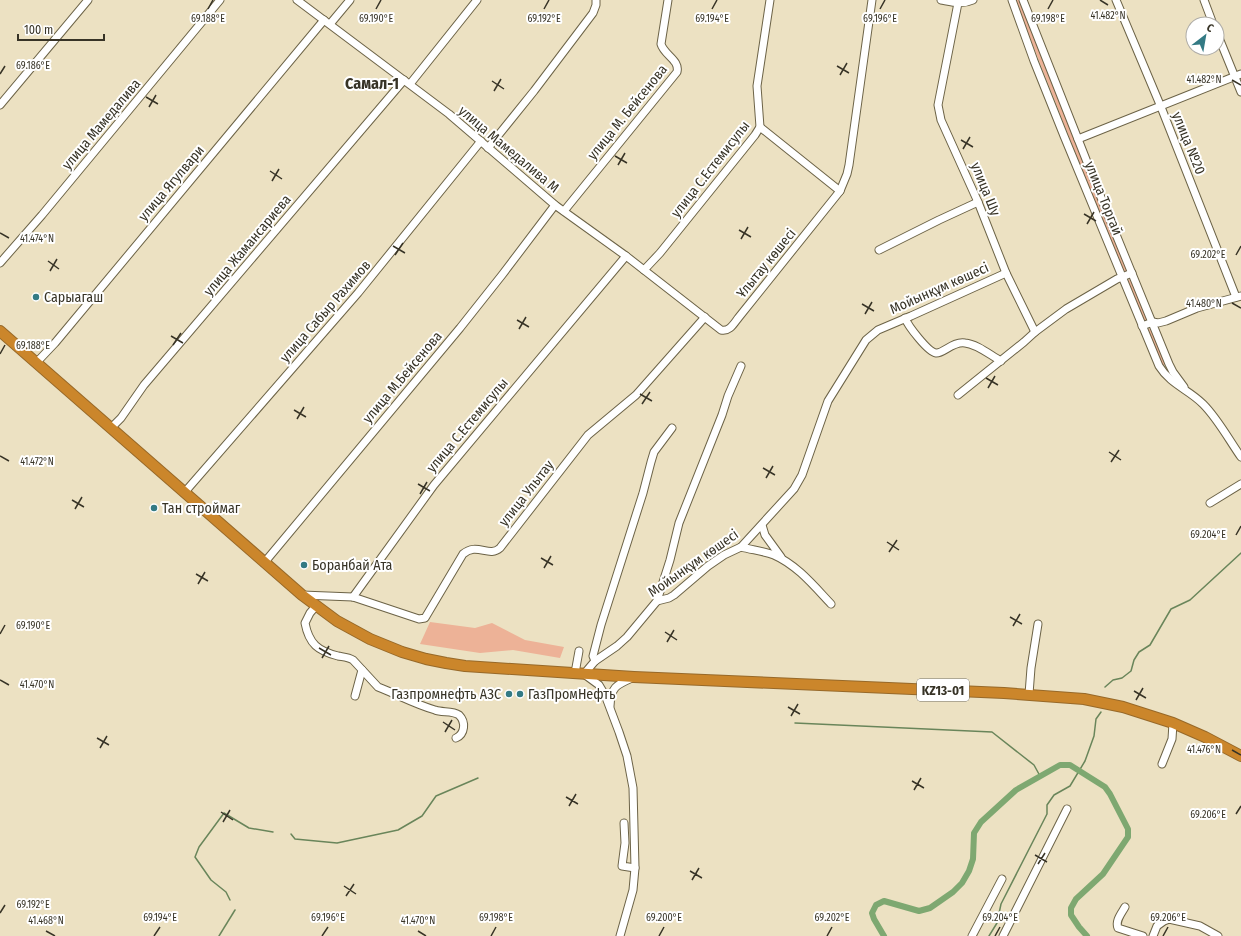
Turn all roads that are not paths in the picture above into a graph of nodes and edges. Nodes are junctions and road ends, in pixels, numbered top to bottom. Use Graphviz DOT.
graph roads {
  1 [pos="88,0"];
  2 [pos="220,0"];
  3 [pos="297,0"];
  4 [pos="350,0"];
  5 [pos="477,0"];
  6 [pos="596,0"];
  7 [pos="668,0"];
  8 [pos="770,0"];
  9 [pos="872,0"];
  10 [pos="941,0"];
  11 [pos="973,0"];
  12 [pos="1012,0"];
  13 [pos="1023,0"];
  14 [pos="1116,0"];
  15 [pos="1204,0"];
  16 [pos="958,3"];
  17 [pos="1210,16"];
  18 [pos="327,22"];
  19 [pos="1225,49"];
  20 [pos="1238,75"];
  21 [pos="407,82"];
  22 [pos="1241,92"];
  23 [pos="0,106"];
  24 [pos="1161,107"];
  25 [pos="760,127"];
  26 [pos="1078,139"];
  27 [pos="481,141"];
  28 [pos="488,148"];
  29 [pos="840,191"];
  30 [pos="978,202"];
  31 [pos="555,204"];
  32 [pos="564,211"];
  33 [pos="879,250"];
  34 [pos="626,256"];
  35 [pos="0,263"];
  36 [pos="644,270"];
  37 [pos="1006,273"];
  38 [pos="1132,273"];
  39 [pos="1122,278"];
  40 [pos="1239,297"];
  41 [pos="705,317"];
  42 [pos="905,318"];
  43 [pos="1153,322"];
  44 [pos="1142,326"];
  45 [pos="0,331"];
  46 [pos="1035,332"];
  47 [pos="1001,361"];
  48 [pos="37,362"];
  49 [pos="741,366"];
  50 [pos="1190,393"];
  51 [pos="958,396"];
  52 [pos="111,428"];
  53 [pos="672,428"];
  54 [pos="1241,457"];
  55 [pos="1241,484"];
  56 [pos="184,493"];
  57 [pos="1210,503"];
  58 [pos="762,525"];
  59 [pos="741,547"];
  60 [pos="783,560"];
  61 [pos="264,563"];
  62 [pos="302,595"];
  63 [pos="352,597"];
  64 [pos="657,601"];
  65 [pos="830,604"];
  66 [pos="316,606"];
  67 [pos="1038,624"];
  68 [pos="579,651"];
  69 [pos="595,661"];
  70 [pos="362,670"];
  71 [pos="580,673"];
  72 [pos="634,677"];
  73 [pos="1029,694"];
  74 [pos="355,696"];
  75 [pos="610,708"];
  76 [pos="1174,723"];
  77 [pos="456,738"];
  78 [pos="1241,755"];
  79 [pos="1162,764"];
  80 [pos="1067,809"];
  81 [pos="624,823"];
  82 [pos="635,868"];
  83 [pos="1002,879"];
  84 [pos="1125,907"];
  85 [pos="620,936"];
  86 [pos="972,936"];
  87 [pos="1002,936"];
  88 [pos="1143,936"];
  89 [pos="1152,936"];
  90 [pos="1218,936"];
  1 -- 23 [label="street"];
  2 -- 35 [label="street, улица Мамедалива"];
  3 -- 18 [label="street, улица Мамедалива М"];
  4 -- 18 [label="street, улица Ягулвари"];
  5 -- 21 [label="street, улица Жамансариева"];
  6 -- 28 [label="street"];
  7 -- 32 [label="street, улица М. Бейсенова"];
  8 -- 25 [label="street, улица С.Естемисулы"];
  9 -- 29 [label="street"];
  10 -- 16 [label="street"];
  11 -- 16 [label="street"];
  12 -- 39 [label="street, улица Торгай"];
  13 -- 26 [label="street, улица Торгай"];
  14 -- 24 [label="street, улица №20"];
  15 -- 17 [label="street"];
  16 -- 30 [label="street, улица Шу"];
  18 -- 21 [label="street, улица Мамедалива М"];
  18 -- 48 [label="street, улица Ягулвари"];
  19 -- 20 [label="street"];
  20 -- 22 [label="street"];
  20 -- 24 [label="street"];
  21 -- 27 [label="street, улица Мамедалива М"];
  21 -- 52 [label="street, улица Жамансариева"];
  24 -- 26 [label="street"];
  24 -- 40 [label="street, улица №20"];
  25 -- 29 [label="street"];
  25 -- 36 [label="street, улица С.Естемисулы"];
  26 -- 38 [label="street, улица Торгай"];
  27 -- 28 [label="street, улица Мамедалива М"];
  27 -- 56 [label="street, улица Сабыр Рахимов"];
  28 -- 31 [label="street, улица Мамедалива М"];
  29 -- 41 [label="street, Ұлытау көшесі"];
  30 -- 33 [label="street"];
  30 -- 37 [label="street, улица Шу"];
  31 -- 32 [label="street, улица Мамедалива М"];
  31 -- 61 [label="street, улица М.Бейсенова"];
  32 -- 34 [label="street, улица Мамедалива М"];
  34 -- 36 [label="street, улица Мамедалива М"];
  34 -- 63 [label="street, улица С.Естемисулы"];
  36 -- 41 [label="street, улица Мамедалива М"];
  37 -- 42 [label="street, Мойынқұм көшесі"];
  37 -- 46 [label="street, улица Шу"];
  38 -- 39 [label="street"];
  38 -- 43 [label="street, улица Торгай"];
  39 -- 44 [label="street, улица Торгай"];
  39 -- 46 [label="street"];
  40 -- 43 [label="street"];
  41 -- 63 [label="street, улица Улытау"];
  42 -- 47 [label="street"];
  42 -- 58 [label="street, Мойынқұм көшесі"];
  43 -- 44 [label="street"];
  43 -- 50 [label="street, улица Торгай"];
  44 -- 50 [label="street, улица Торгай"];
  45 -- 48 [label="highway, KZ13-01"];
  46 -- 47 [label="street"];
  47 -- 51 [label="street"];
  48 -- 52 [label="highway, KZ13-01"];
  49 -- 64 [label="street"];
  50 -- 54 [label="street, улица Торгай"];
  52 -- 56 [label="highway, KZ13-01"];
  53 -- 69 [label="street"];
  55 -- 57 [label="street"];
  56 -- 61 [label="highway, KZ13-01"];
  58 -- 59 [label="street, Мойынқұм көшесі"];
  58 -- 60 [label="street"];
  59 -- 60 [label="street"];
  59 -- 64 [label="street, Мойынқұм көшесі"];
  60 -- 65 [label="street"];
  61 -- 62 [label="highway, KZ13-01"];
  62 -- 63 [label="street"];
  62 -- 66 [label="highway, KZ13-01"];
  64 -- 69 [label="street, Мойынқұм көшесі"];
  66 -- 70 [label="street"];
  66 -- 71 [label="highway, KZ13-01"];
  67 -- 73 [label="street"];
  68 -- 71 [label="street"];
  69 -- 71 [label="street, Мойынқұм көшесі"];
  70 -- 74 [label="street"];
  70 -- 77 [label="street"];
  71 -- 72 [label="highway, KZ13-01"];
  71 -- 75 [label="street"];
  72 -- 73 [label="highway, KZ13-01"];
  72 -- 75 [label="street"];
  73 -- 76 [label="highway, KZ13-01"];
  75 -- 82 [label="street"];
  76 -- 78 [label="highway, KZ13-01"];
  76 -- 79 [label="street"];
  80 -- 87 [label="street"];
  81 -- 82 [label="street"];
  82 -- 85 [label="street"];
  83 -- 86 [label="street"];
  84 -- 88 [label="street"];
  89 -- 90 [label="street"];
}
